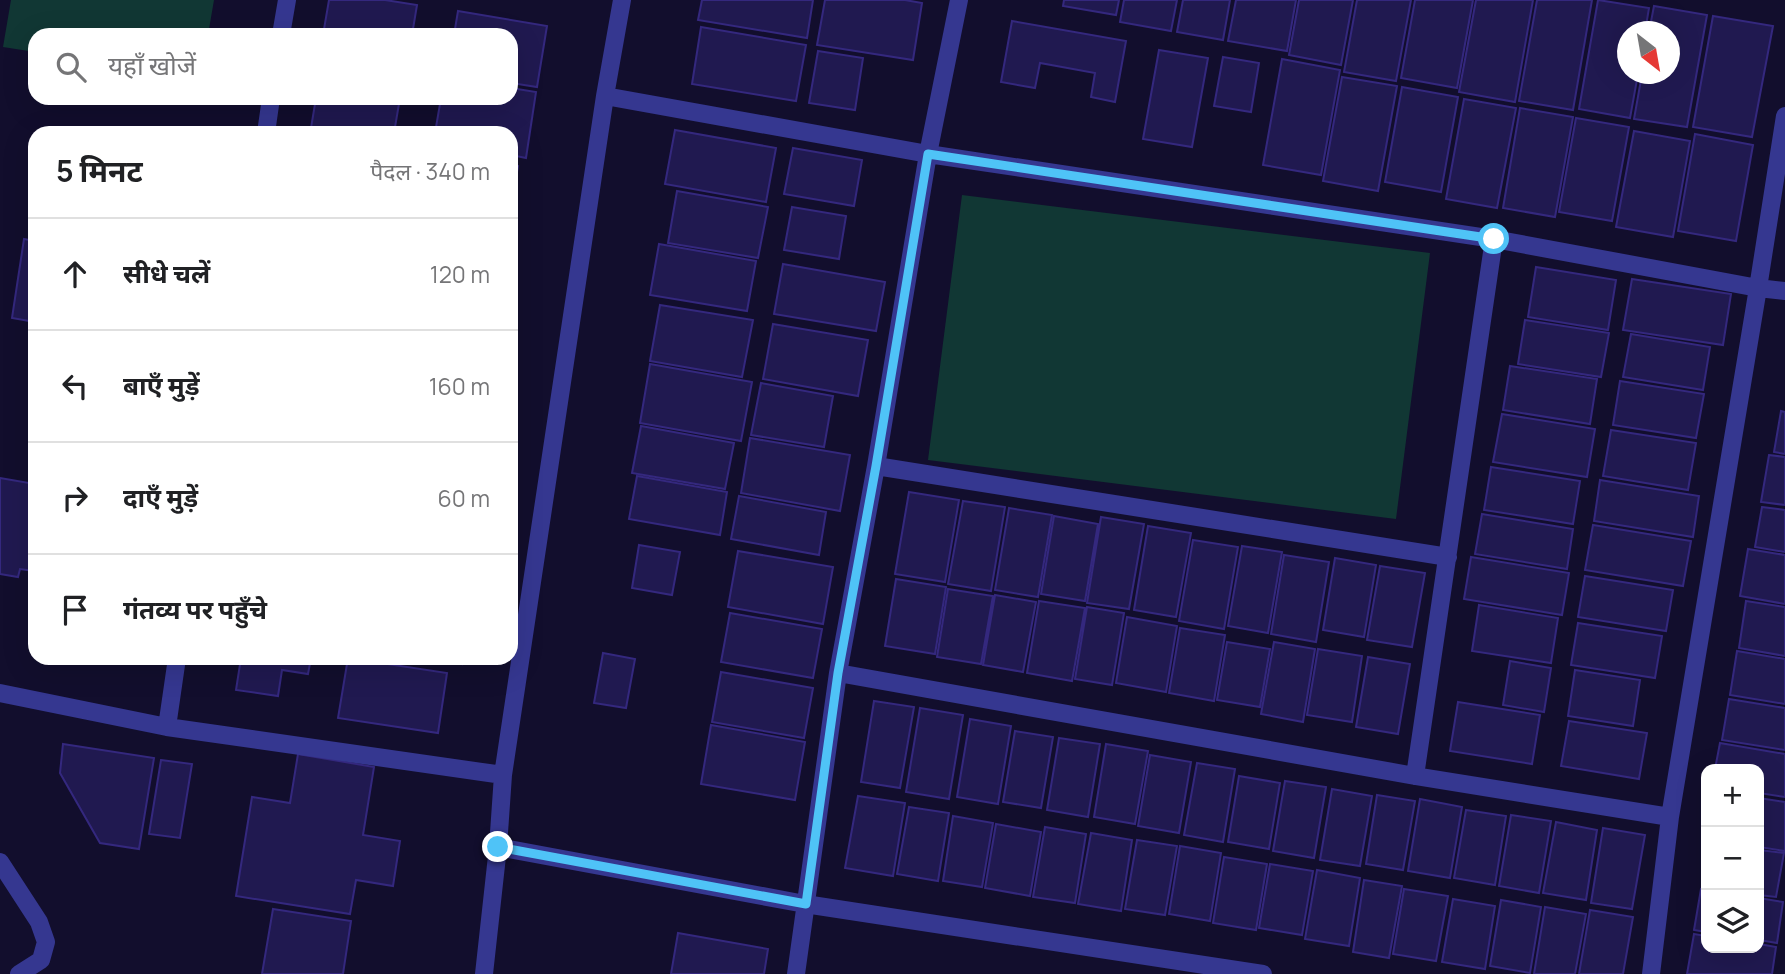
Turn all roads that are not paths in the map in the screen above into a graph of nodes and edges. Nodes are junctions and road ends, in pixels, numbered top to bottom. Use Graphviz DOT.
graph roads {
  1 [pos="286,0"];
  2 [pos="622,0"];
  3 [pos="959,0"];
  4 [pos="282,28"];
  5 [pos="605,96"];
  6 [pos="270,105"];
  7 [pos="1785,116"];
  8 [pos="267,126"];
  9 [pos="928,154"];
  10 [pos="1494,239"];
  11 [pos="1758,288"];
  12 [pos="1785,291"];
  13 [pos="876,466"];
  14 [pos="1448,557"];
  15 [pos="176,665"];
  16 [pos="838,673"];
  17 [pos="0,693"];
  18 [pos="167,727"];
  19 [pos="503,775"];
  20 [pos="1415,776"];
  21 [pos="1670,817"];
  22 [pos="498,847"];
  23 [pos="0,862"];
  24 [pos="806,904"];
  25 [pos="19,974"];
  26 [pos="484,974"];
  27 [pos="796,974"];
  28 [pos="1258,974"];
  29 [pos="1651,974"];
  1 -- 4 [label="street"];
  2 -- 5 [label="street"];
  3 -- 9 [label="street"];
  5 -- 9 [label="street"];
  5 -- 19 [label="street"];
  6 -- 8 [label="street"];
  7 -- 11 [label="street"];
  9 -- 10 [label="street"];
  9 -- 13 [label="street"];
  10 -- 11 [label="street"];
  10 -- 14 [label="street"];
  11 -- 12 [label="street"];
  11 -- 21 [label="street"];
  13 -- 14 [label="street"];
  13 -- 16 [label="street"];
  14 -- 20 [label="street"];
  15 -- 18 [label="street"];
  16 -- 20 [label="street"];
  16 -- 24 [label="street"];
  17 -- 18 [label="street"];
  18 -- 19 [label="street"];
  19 -- 22 [label="street"];
  20 -- 21 [label="street"];
  21 -- 29 [label="street"];
  22 -- 24 [label="street"];
  22 -- 26 [label="street"];
  23 -- 25 [label="street"];
  24 -- 27 [label="street"];
  24 -- 28 [label="street"];
}
